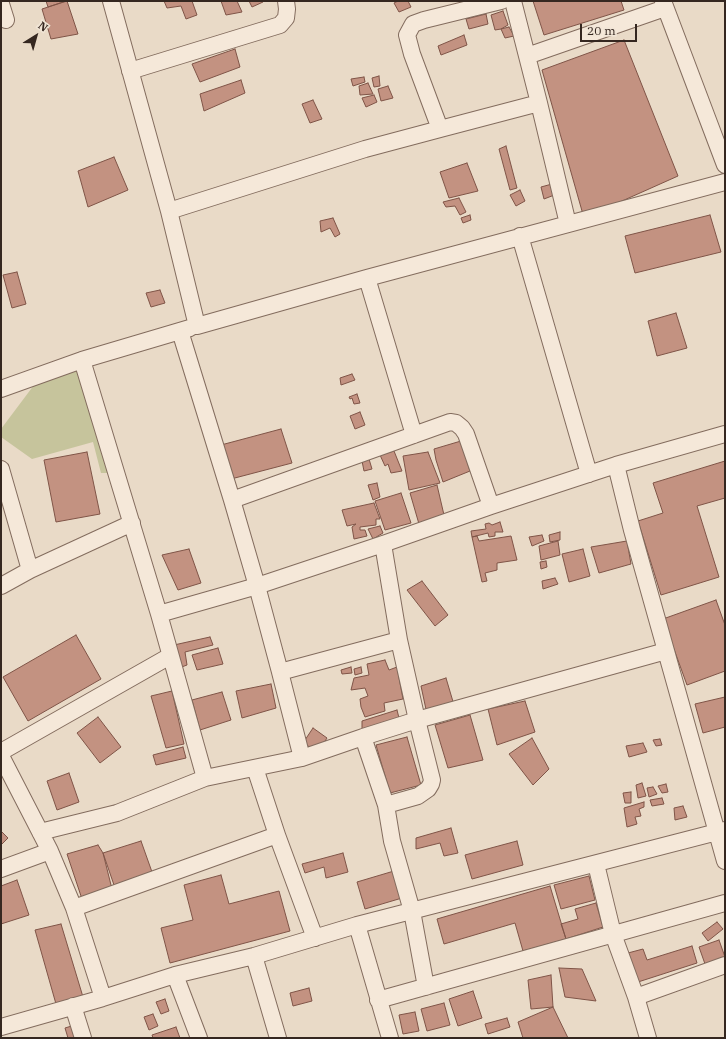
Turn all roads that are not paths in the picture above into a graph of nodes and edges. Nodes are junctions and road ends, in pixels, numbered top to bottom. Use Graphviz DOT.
graph roads {
  1 [pos="111,1"];
  2 [pos="286,1"];
  3 [pos="500,1"];
  4 [pos="513,1"];
  5 [pos="664,4"];
  6 [pos="528,56"];
  7 [pos="130,71"];
  8 [pos="539,103"];
  9 [pos="440,128"];
  10 [pos="725,165"];
  11 [pos="725,182"];
  12 [pos="169,211"];
  13 [pos="568,224"];
  14 [pos="520,236"];
  15 [pos="367,278"];
  16 [pos="197,326"];
  17 [pos="180,331"];
  18 [pos="82,360"];
  19 [pos="1,389"];
  20 [pos="725,434"];
  21 [pos="414,435"];
  22 [pos="616,465"];
  23 [pos="1,469"];
  24 [pos="589,474"];
  25 [pos="232,500"];
  26 [pos="492,506"];
  27 [pos="132,524"];
  28 [pos="383,544"];
  29 [pos="30,570"];
  30 [pos="1,586"];
  31 [pos="257,586"];
  32 [pos="159,614"];
  33 [pos="399,640"];
  34 [pos="666,651"];
  35 [pos="170,656"];
  36 [pos="280,672"];
  37 [pos="416,720"];
  38 [pos="363,737"];
  39 [pos="1,752"];
  40 [pos="1,756"];
  41 [pos="302,758"];
  42 [pos="255,768"];
  43 [pos="205,778"];
  44 [pos="6,779"];
  45 [pos="386,806"];
  46 [pos="721,831"];
  47 [pos="40,832"];
  48 [pos="277,835"];
  49 [pos="50,851"];
  50 [pos="725,861"];
  51 [pos="596,864"];
  52 [pos="1,869"];
  53 [pos="725,903"];
  54 [pos="74,908"];
  55 [pos="412,911"];
  56 [pos="357,925"];
  57 [pos="613,934"];
  58 [pos="315,938"];
  59 [pos="254,956"];
  60 [pos="725,964"];
  61 [pos="175,975"];
  62 [pos="426,987"];
  63 [pos="636,997"];
  64 [pos="103,998"];
  65 [pos="378,1000"];
  66 [pos="73,1006"];
  67 [pos="1,1027"];
  68 [pos="83,1038"];
  69 [pos="199,1038"];
  70 [pos="278,1038"];
  71 [pos="390,1038"];
  72 [pos="648,1038"];
  1 -- 7 [label="street"];
  2 -- 7 [label="street"];
  3 -- 9 [label="street"];
  4 -- 6 [label="street"];
  5 -- 6 [label="street"];
  5 -- 10 [label="street"];
  6 -- 8 [label="street"];
  7 -- 12 [label="street"];
  8 -- 9 [label="street"];
  8 -- 13 [label="street"];
  9 -- 12 [label="street"];
  11 -- 13 [label="street"];
  12 -- 16 [label="street"];
  13 -- 14 [label="street"];
  14 -- 15 [label="street"];
  14 -- 24 [label="street"];
  15 -- 16 [label="street"];
  15 -- 21 [label="street"];
  16 -- 17 [label="street"];
  17 -- 18 [label="street"];
  17 -- 25 [label="street"];
  18 -- 19 [label="street"];
  18 -- 27 [label="street"];
  20 -- 22 [label="street"];
  21 -- 25 [label="street"];
  21 -- 26 [label="street"];
  22 -- 24 [label="street"];
  22 -- 34 [label="street"];
  23 -- 29 [label="street"];
  24 -- 26 [label="street"];
  25 -- 31 [label="street"];
  26 -- 28 [label="street"];
  27 -- 29 [label="street"];
  27 -- 32 [label="street"];
  28 -- 31 [label="street"];
  28 -- 33 [label="street"];
  29 -- 30 [label="street"];
  31 -- 32 [label="street"];
  31 -- 36 [label="street"];
  32 -- 35 [label="street"];
  33 -- 36 [label="street"];
  33 -- 37 [label="street"];
  34 -- 37 [label="street"];
  34 -- 46 [label="street"];
  35 -- 39 [label="street"];
  35 -- 43 [label="street"];
  36 -- 41 [label="street"];
  37 -- 38 [label="street"];
  37 -- 45 [label="street"];
  38 -- 41 [label="street"];
  38 -- 45 [label="street"];
  40 -- 44 [label="street"];
  41 -- 42 [label="street"];
  42 -- 43 [label="street"];
  42 -- 48 [label="street"];
  43 -- 47 [label="street"];
  44 -- 47 [label="street"];
  45 -- 55 [label="street"];
  46 -- 50 [label="street"];
  46 -- 51 [label="street"];
  47 -- 49 [label="street"];
  48 -- 54 [label="street"];
  48 -- 58 [label="street"];
  49 -- 52 [label="street"];
  49 -- 54 [label="street"];
  51 -- 55 [label="street"];
  51 -- 57 [label="street"];
  53 -- 57 [label="street"];
  54 -- 64 [label="street"];
  55 -- 56 [label="street"];
  55 -- 62 [label="street"];
  56 -- 58 [label="street"];
  56 -- 65 [label="street"];
  57 -- 62 [label="street"];
  57 -- 63 [label="street"];
  58 -- 59 [label="street"];
  59 -- 61 [label="street"];
  59 -- 70 [label="street"];
  60 -- 63 [label="street"];
  61 -- 64 [label="street"];
  61 -- 69 [label="street"];
  62 -- 65 [label="street"];
  63 -- 72 [label="street"];
  64 -- 66 [label="street"];
  65 -- 71 [label="street"];
  66 -- 67 [label="street"];
  66 -- 68 [label="street"];
}
